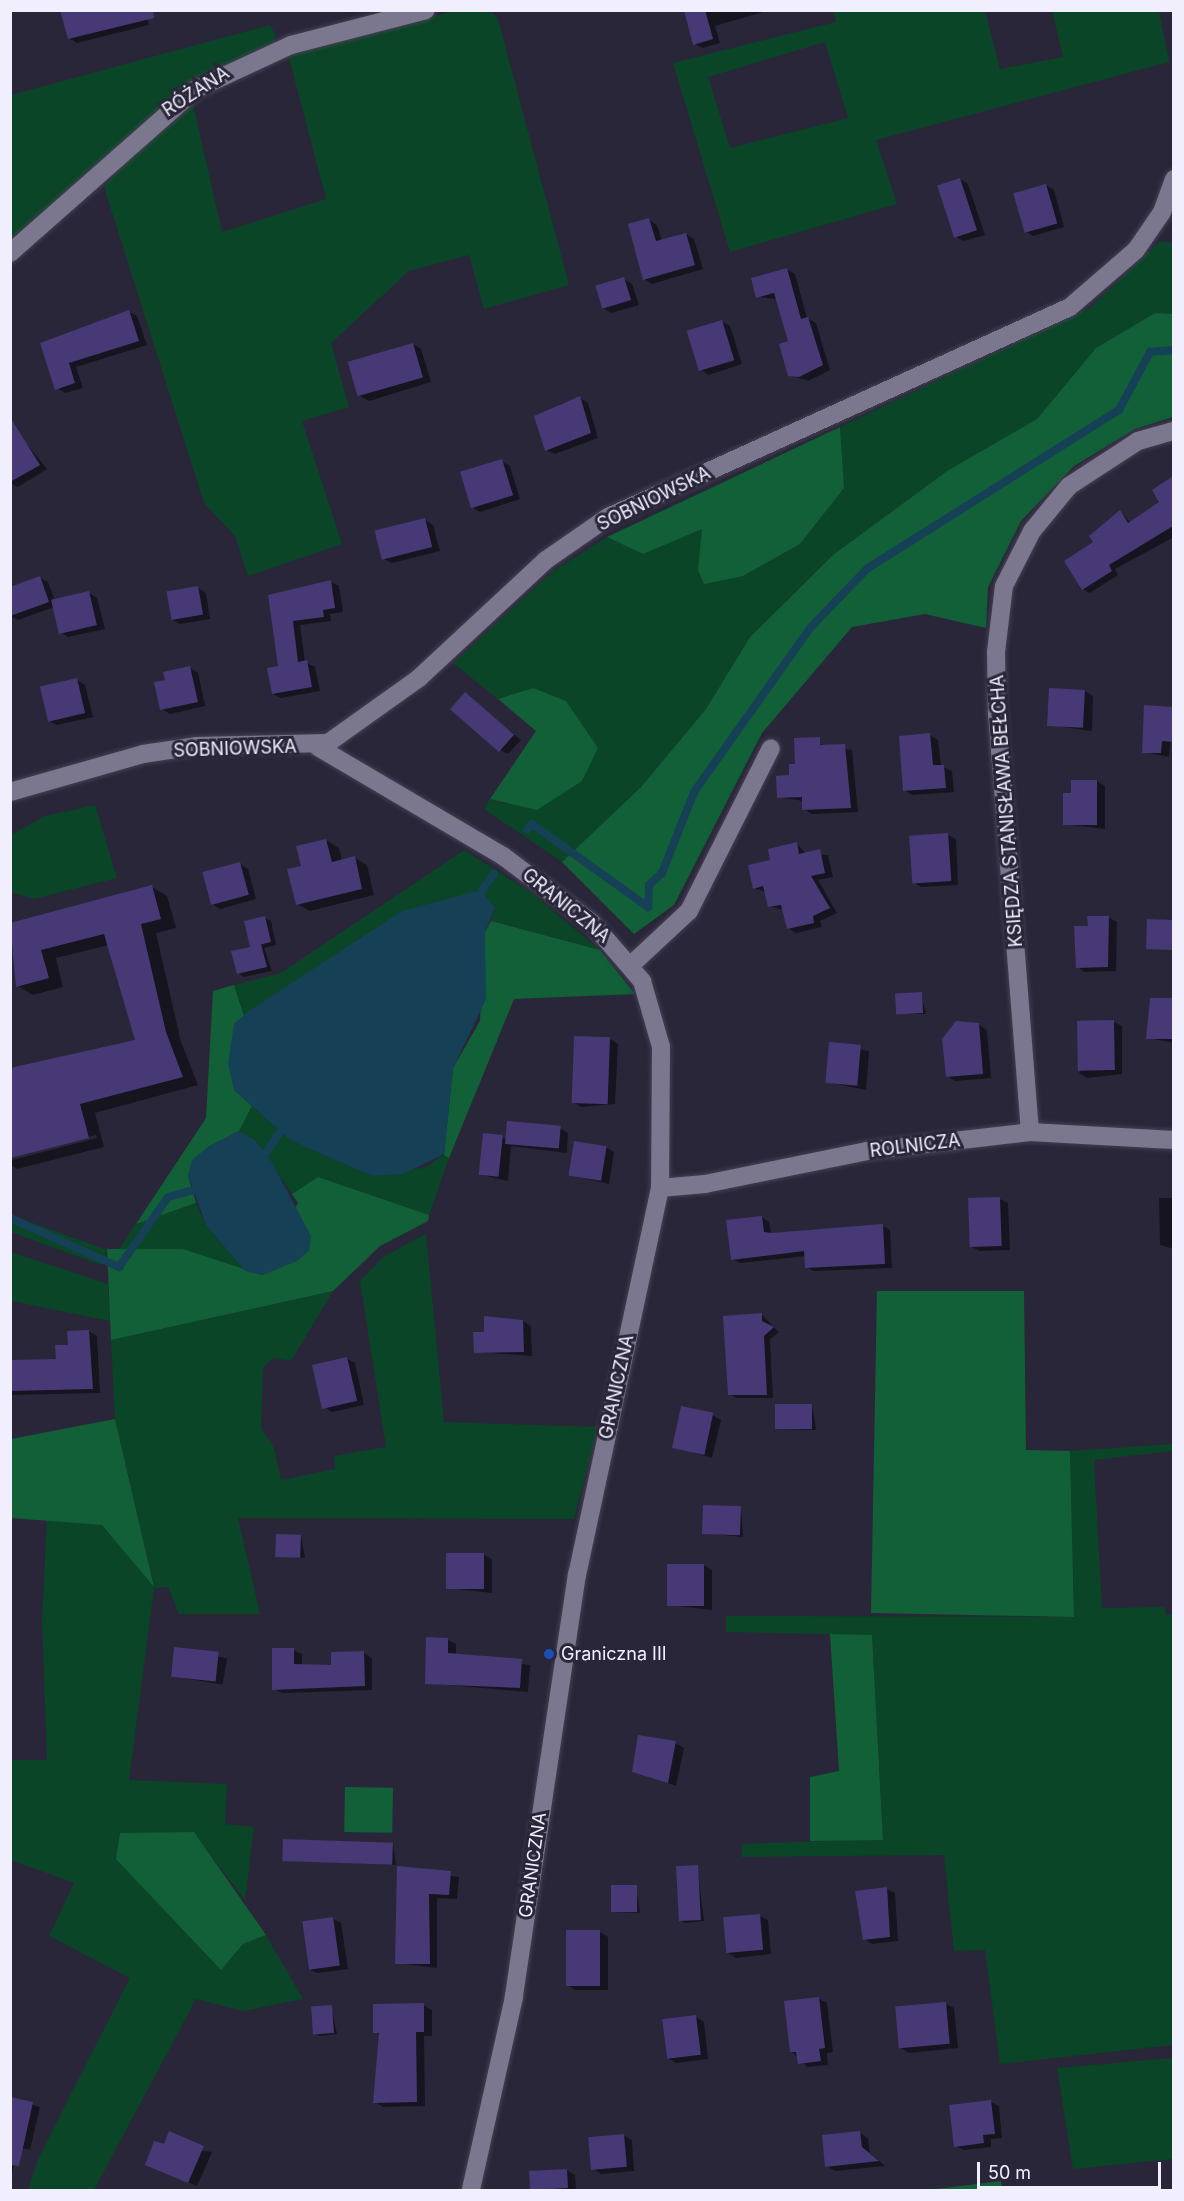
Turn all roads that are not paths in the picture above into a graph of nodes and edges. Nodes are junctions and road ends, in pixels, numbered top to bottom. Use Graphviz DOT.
graph roads {
  1 [pos="426,10"];
  2 [pos="1173,179"];
  3 [pos="10,253"];
  4 [pos="1173,431"];
  5 [pos="318,747"];
  6 [pos="771,748"];
  7 [pos="10,792"];
  8 [pos="631,965"];
  9 [pos="1030,1132"];
  10 [pos="1173,1140"];
  11 [pos="660,1188"];
  12 [pos="471,2190"];
  1 -- 3 [label="street, RÓŻANA"];
  2 -- 5 [label="street, SOBNIOWSKA"];
  4 -- 9 [label="street, KSIĘDZA STANISŁAWA BEŁCHA"];
  5 -- 7 [label="street, SOBNIOWSKA"];
  5 -- 8 [label="street, GRANICZNA"];
  6 -- 8 [label="street"];
  8 -- 11 [label="street, GRANICZNA"];
  9 -- 10 [label="street, ROLNICZA"];
  9 -- 11 [label="street, ROLNICZA"];
  11 -- 12 [label="street, GRANICZNA"];
}
